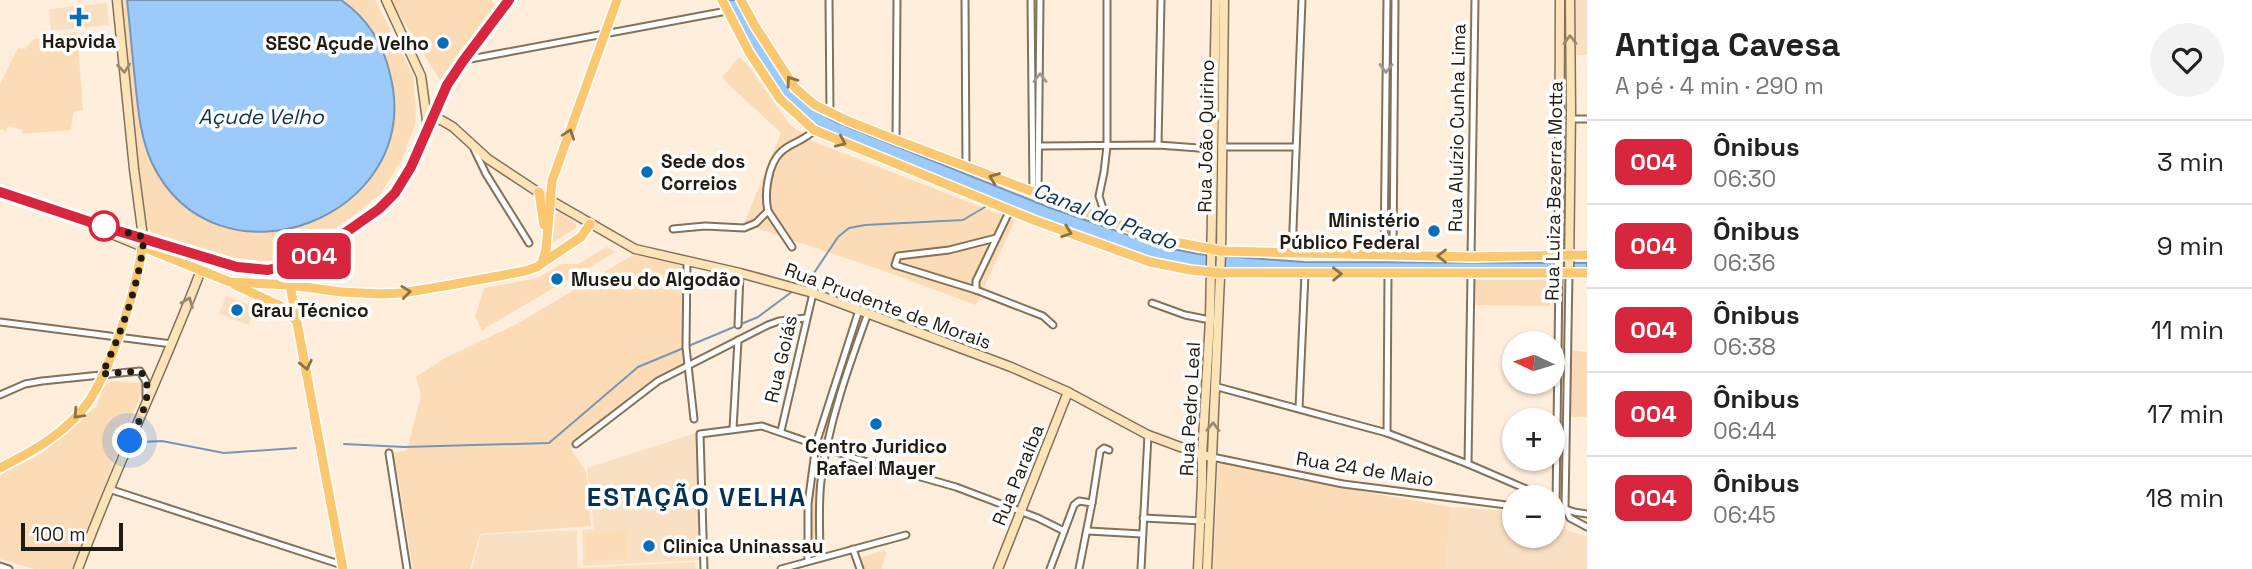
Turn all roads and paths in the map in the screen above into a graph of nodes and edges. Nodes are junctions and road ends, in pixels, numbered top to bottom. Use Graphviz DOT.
graph roads {
  1 [pos="117,0"];
  2 [pos="386,0"];
  3 [pos="509,0"];
  4 [pos="617,0"];
  5 [pos="722,0"];
  6 [pos="741,0"];
  7 [pos="829,0"];
  8 [pos="897,0"];
  9 [pos="965,0"];
  10 [pos="1031,0"];
  11 [pos="1041,0"];
  12 [pos="1107,0"];
  13 [pos="1161,0"];
  14 [pos="1216,0"];
  15 [pos="1224,0"];
  16 [pos="1301,0"];
  17 [pos="1387,0"];
  18 [pos="1395,0"];
  19 [pos="1475,0"];
  20 [pos="1559,0"];
  21 [pos="1570,0"];
  22 [pos="727,11"];
  23 [pos="604,34"];
  24 [pos="463,61"];
  25 [pos="1386,93"];
  26 [pos="1394,93"];
  27 [pos="1560,111"];
  28 [pos="830,113"];
  29 [pos="1571,115"];
  30 [pos="1587,119"];
  31 [pos="430,124"];
  32 [pos="814,130"];
  33 [pos="896,140"];
  34 [pos="1158,145"];
  35 [pos="1040,146"];
  36 [pos="1107,146"];
  37 [pos="473,147"];
  38 [pos="1217,148"];
  39 [pos="1295,148"];
  40 [pos="966,167"];
  41 [pos="1385,174"];
  42 [pos="1393,174"];
  43 [pos="540,192"];
  44 [pos="0,194"];
  45 [pos="1035,194"];
  46 [pos="550,200"];
  47 [pos="1010,210"];
  48 [pos="768,211"];
  49 [pos="1107,221"];
  50 [pos="590,224"];
  51 [pos="673,229"];
  52 [pos="547,237"];
  53 [pos="996,238"];
  54 [pos="143,242"];
  55 [pos="529,243"];
  56 [pos="792,247"];
  57 [pos="1216,252"];
  58 [pos="1292,254"];
  59 [pos="1388,255"];
  60 [pos="1587,255"];
  61 [pos="1471,257"];
  62 [pos="1564,258"];
  63 [pos="305,261"];
  64 [pos="687,261"];
  65 [pos="542,263"];
  66 [pos="201,270"];
  67 [pos="1215,272"];
  68 [pos="1564,272"];
  69 [pos="740,273"];
  70 [pos="1388,273"];
  71 [pos="1587,273"];
  72 [pos="1305,274"];
  73 [pos="1471,274"];
  74 [pos="230,282"];
  75 [pos="290,285"];
  76 [pos="976,290"];
  77 [pos="813,293"];
  78 [pos="1152,303"];
  79 [pos="863,312"];
  80 [pos="806,318"];
  81 [pos="1210,320"];
  82 [pos="0,321"];
  83 [pos="296,322"];
  84 [pos="738,325"];
  85 [pos="1054,325"];
  86 [pos="118,336"];
  87 [pos="738,340"];
  88 [pos="172,344"];
  89 [pos="688,364"];
  90 [pos="102,374"];
  91 [pos="1214,386"];
  92 [pos="1068,392"];
  93 [pos="0,395"];
  94 [pos="144,408"];
  95 [pos="1299,408"];
  96 [pos="1558,408"];
  97 [pos="1565,408"];
  98 [pos="694,419"];
  99 [pos="733,429"];
  100 [pos="781,431"];
  101 [pos="1387,433"];
  102 [pos="1148,435"];
  103 [pos="576,444"];
  104 [pos="816,444"];
  105 [pos="826,448"];
  106 [pos="1109,450"];
  107 [pos="389,453"];
  108 [pos="1202,455"];
  109 [pos="1212,457"];
  110 [pos="1468,464"];
  111 [pos="0,468"];
  112 [pos="1517,485"];
  113 [pos="109,489"];
  114 [pos="1092,503"];
  115 [pos="1502,504"];
  116 [pos="1565,509"];
  117 [pos="1020,511"];
  118 [pos="1587,514"];
  119 [pos="1143,517"];
  120 [pos="1205,521"];
  121 [pos="1587,527"];
  122 [pos="1064,531"];
  123 [pos="1088,531"];
  124 [pos="1142,534"];
  125 [pos="906,535"];
  126 [pos="853,549"];
  127 [pos="820,557"];
  128 [pos="808,561"];
  129 [pos="0,566"];
  130 [pos="342,567"];
  131 [pos="9,569"];
  132 [pos="78,569"];
  133 [pos="407,569"];
  134 [pos="704,569"];
  135 [pos="781,569"];
  136 [pos="860,569"];
  137 [pos="998,569"];
  138 [pos="1051,569"];
  139 [pos="1079,569"];
  140 [pos="1141,569"];
  141 [pos="1198,569"];
  142 [pos="1207,569"];
  1 -- 54 [label="main road, one-way"];
  2 -- 31 [label="main road"];
  3 -- 24 [label="main road"];
  4 -- 23 [label="main road"];
  5 -- 22 [label="main road"];
  28 -- 6 [label="main road, one-way"];
  7 -- 28 [label="street"];
  8 -- 33 [label="street"];
  9 -- 40 [label="street"];
  10 -- 45 [label="street"];
  35 -- 11 [label="street, one-way"];
  12 -- 36 [label="street"];
  13 -- 34 [label="street"];
  14 -- 38 [label="main road, Rua João Quirino"];
  15 -- 38 [label="main road, Rua João Quirino"];
  16 -- 39 [label="street"];
  17 -- 25 [label="street, one-way"];
  18 -- 26 [label="street"];
  19 -- 61 [label="street, Rua Aluízio Cunha Lima"];
  20 -- 27 [label="main road, Rua Luiza Bezerra Motta"];
  29 -- 21 [label="main road, Rua Luiza Bezerra Motta, one-way"];
  22 -- 23 [label="street"];
  22 -- 32 [label="main road"];
  23 -- 24 [label="street"];
  46 -- 23 [label="main road, one-way"];
  24 -- 31 [label="main road"];
  25 -- 26 [label="street"];
  25 -- 41 [label="street"];
  26 -- 42 [label="street"];
  27 -- 29 [label="main road"];
  27 -- 62 [label="main road, Rua Luiza Bezerra Motta"];
  28 -- 33 [label="main road"];
  29 -- 30 [label="street"];
  29 -- 62 [label="main road, Rua Luiza Bezerra Motta"];
  31 -- 37 [label="main road, Rua Prudente de Morais"];
  31 -- 63 [label="main road"];
  32 -- 47 [label="main road, one-way"];
  32 -- 48 [label="street"];
  33 -- 40 [label="main road"];
  34 -- 36 [label="street"];
  34 -- 38 [label="street"];
  35 -- 36 [label="street"];
  35 -- 45 [label="street"];
  36 -- 49 [label="street"];
  37 -- 43 [label="main road, Rua Prudente de Morais"];
  37 -- 55 [label="street"];
  38 -- 39 [label="street"];
  38 -- 57 [label="main road, Rua João Quirino"];
  39 -- 58 [label="street"];
  45 -- 40 [label="main road, one-way"];
  41 -- 42 [label="street"];
  41 -- 59 [label="street"];
  42 -- 59 [label="street"];
  43 -- 46 [label="main road, Rua Prudente de Morais"];
  43 -- 52 [label="main road"];
  44 -- 54 [label="main road"];
  45 -- 49 [label="main road"];
  46 -- 50 [label="main road, Rua Prudente de Morais"];
  46 -- 52 [label="main road"];
  47 -- 53 [label="street"];
  47 -- 67 [label="main road, one-way"];
  48 -- 51 [label="street"];
  48 -- 56 [label="street"];
  49 -- 57 [label="main road"];
  50 -- 64 [label="main road, Rua Prudente de Morais"];
  50 -- 65 [label="main road"];
  52 -- 65 [label="main road"];
  53 -- 76 [label="street"];
  53 -- 76 [label="street"];
  54 -- 63 [label="main road"];
  54 -- 66 [label="main road"];
  54 -- 86 [label="main road"];
  57 -- 58 [label="main road"];
  57 -- 67 [label="main road, Rua Pedro Leal"];
  58 -- 59 [label="main road"];
  61 -- 59 [label="main road, one-way"];
  60 -- 62 [label="main road"];
  61 -- 62 [label="main road"];
  62 -- 68 [label="main road, Rua Luiza Bezerra Motta"];
  63 -- 75 [label="main road"];
  64 -- 69 [label="main road, Rua Prudente de Morais"];
  64 -- 89 [label="street"];
  75 -- 65 [label="main road, one-way"];
  66 -- 74 [label="main road"];
  88 -- 66 [label="main road, one-way"];
  67 -- 72 [label="main road"];
  67 -- 81 [label="main road, Rua Pedro Leal"];
  67 -- 91 [label="main road, Rua Pedro Leal"];
  68 -- 71 [label="main road"];
  68 -- 73 [label="main road"];
  68 -- 96 [label="street, Rua Luiza Bezerra Motta"];
  68 -- 97 [label="street, Rua Luiza Bezerra Motta"];
  69 -- 77 [label="main road, Rua Prudente de Morais"];
  69 -- 84 [label="street"];
  72 -- 70 [label="main road, one-way"];
  70 -- 73 [label="main road"];
  70 -- 101 [label="street"];
  72 -- 95 [label="street"];
  73 -- 110 [label="street"];
  74 -- 75 [label="main road"];
  74 -- 83 [label="main road"];
  75 -- 83 [label="main road"];
  76 -- 85 [label="street"];
  77 -- 79 [label="main road, Rua Prudente de Morais"];
  77 -- 80 [label="street, Rua Goiás"];
  78 -- 81 [label="street"];
  79 -- 92 [label="main road, Rua Prudente de Morais"];
  79 -- 104 [label="street"];
  79 -- 105 [label="street"];
  80 -- 87 [label="street"];
  80 -- 100 [label="street, Rua Goiás"];
  81 -- 108 [label="main road, Rua Pedro Leal"];
  82 -- 86 [label="street"];
  83 -- 130 [label="main road, one-way"];
  86 -- 88 [label="street"];
  86 -- 90 [label="main road"];
  87 -- 89 [label="street"];
  87 -- 99 [label="street"];
  88 -- 94 [label="main road"];
  89 -- 98 [label="street"];
  89 -- 103 [label="street"];
  90 -- 93 [label="street"];
  90 -- 94 [label="street"];
  90 -- 111 [label="main road, one-way"];
  91 -- 95 [label="street"];
  109 -- 91 [label="main road, Rua Pedro Leal, one-way"];
  92 -- 102 [label="main road, Rua Prudente de Morais"];
  92 -- 117 [label="main road, Rua Paraíba"];
  94 -- 113 [label="main road"];
  95 -- 101 [label="street"];
  99 -- 100 [label="street"];
  99 -- 134 [label="street"];
  100 -- 104 [label="street"];
  101 -- 110 [label="street"];
  102 -- 108 [label="main road, Rua Prudente de Morais"];
  102 -- 119 [label="street"];
  104 -- 105 [label="street"];
  104 -- 128 [label="street"];
  105 -- 117 [label="street"];
  105 -- 127 [label="street"];
  106 -- 114 [label="street"];
  107 -- 133 [label="street"];
  108 -- 109 [label="main road, Rua Prudente de Morais"];
  108 -- 120 [label="main road, Rua Pedro Leal"];
  109 -- 115 [label="street, Rua 24 de Maio"];
  109 -- 120 [label="main road, Rua Pedro Leal"];
  110 -- 112 [label="street"];
  113 -- 130 [label="street"];
  113 -- 132 [label="main road"];
  114 -- 122 [label="street"];
  114 -- 123 [label="street"];
  116 -- 118 [label="street"];
  116 -- 121 [label="street"];
  117 -- 122 [label="street"];
  117 -- 137 [label="main road, Rua Paraíba"];
  119 -- 120 [label="street"];
  119 -- 124 [label="street"];
  120 -- 141 [label="main road, Rua Pedro Leal"];
  120 -- 142 [label="main road, Rua Pedro Leal"];
  122 -- 138 [label="street"];
  123 -- 124 [label="street"];
  123 -- 139 [label="street"];
  124 -- 140 [label="street"];
  125 -- 126 [label="street"];
  126 -- 127 [label="street"];
  126 -- 136 [label="street"];
  127 -- 128 [label="street"];
  128 -- 135 [label="street"];
  129 -- 131 [label="street"];
}
